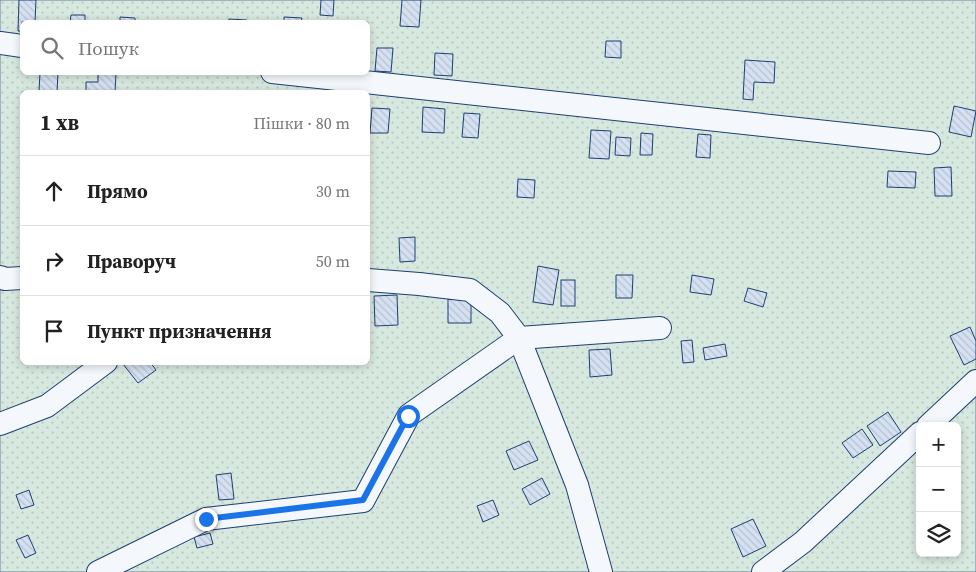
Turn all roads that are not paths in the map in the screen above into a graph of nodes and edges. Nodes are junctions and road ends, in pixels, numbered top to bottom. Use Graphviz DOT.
graph roads {
  1 [pos="0,43"];
  2 [pos="20,46"];
  3 [pos="300,75"];
  4 [pos="929,143"];
  5 [pos="0,277"];
  6 [pos="20,278"];
  7 [pos="370,280"];
  8 [pos="660,328"];
  9 [pos="519,338"];
  10 [pos="102,365"];
  11 [pos="976,381"];
  12 [pos="932,422"];
  13 [pos="0,424"];
  14 [pos="916,438"];
  15 [pos="98,572"];
  16 [pos="601,572"];
  17 [pos="763,572"];
  1 -- 2 [label="lane"];
  3 -- 4 [label="lane"];
  5 -- 6 [label="lane"];
  7 -- 9 [label="lane"];
  8 -- 9 [label="lane"];
  9 -- 15 [label="lane"];
  9 -- 16 [label="lane"];
  10 -- 13 [label="lane"];
  11 -- 12 [label="lane"];
  14 -- 17 [label="lane"];
}
